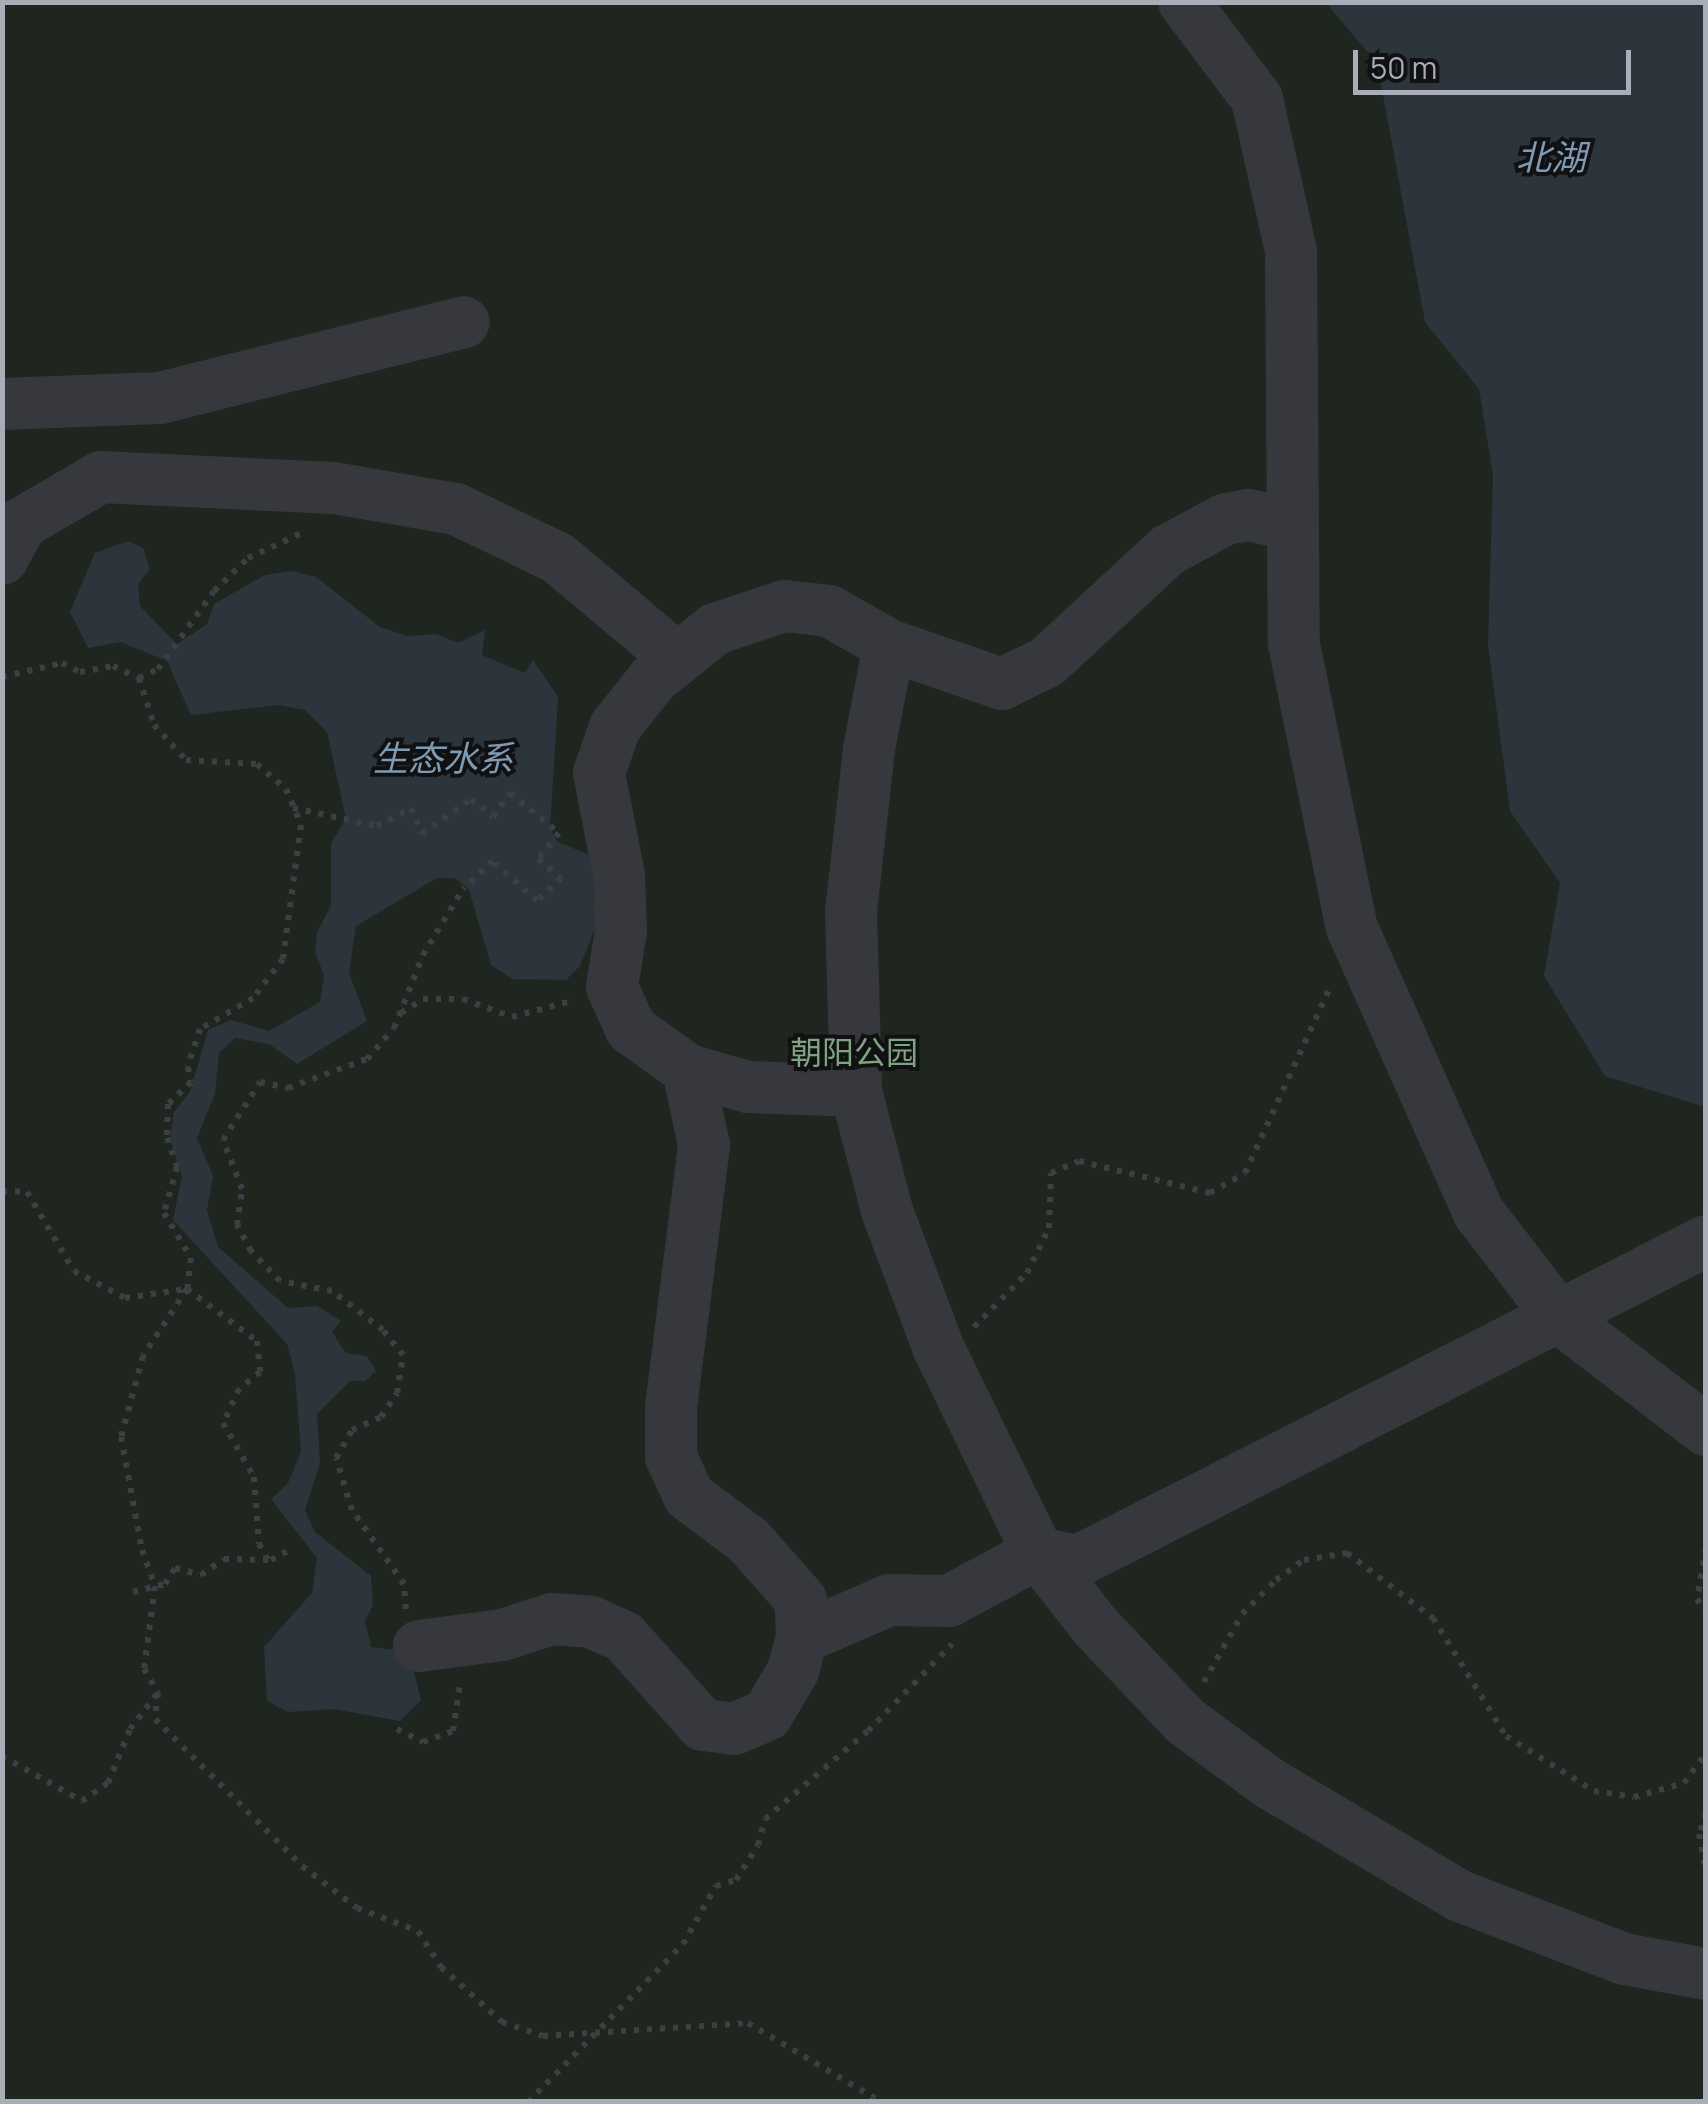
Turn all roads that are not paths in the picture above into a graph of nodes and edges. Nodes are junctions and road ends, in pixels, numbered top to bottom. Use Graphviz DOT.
graph roads {
  1 [pos="1184,2"];
  2 [pos="464,322"];
  3 [pos="2,404"];
  4 [pos="1290,524"];
  5 [pos="2,559"];
  6 [pos="889,645"];
  7 [pos="678,660"];
  8 [pos="688,1070"];
  9 [pos="856,1091"];
  10 [pos="1706,1241"];
  11 [pos="1560,1318"];
  12 [pos="1706,1430"];
  13 [pos="1038,1553"];
  14 [pos="802,1638"];
  15 [pos="432,1643"];
  16 [pos="1706,1974"];
  1 -- 4 [label="lane"];
  2 -- 3 [label="lane"];
  4 -- 6 [label="lane"];
  4 -- 11 [label="lane"];
  5 -- 7 [label="lane"];
  6 -- 7 [label="lane"];
  6 -- 9 [label="lane"];
  7 -- 8 [label="lane"];
  8 -- 9 [label="lane"];
  8 -- 14 [label="lane"];
  9 -- 13 [label="lane"];
  10 -- 11 [label="lane"];
  11 -- 12 [label="lane"];
  11 -- 13 [label="lane"];
  13 -- 14 [label="lane"];
  13 -- 16 [label="lane"];
  14 -- 15 [label="lane"];
}
